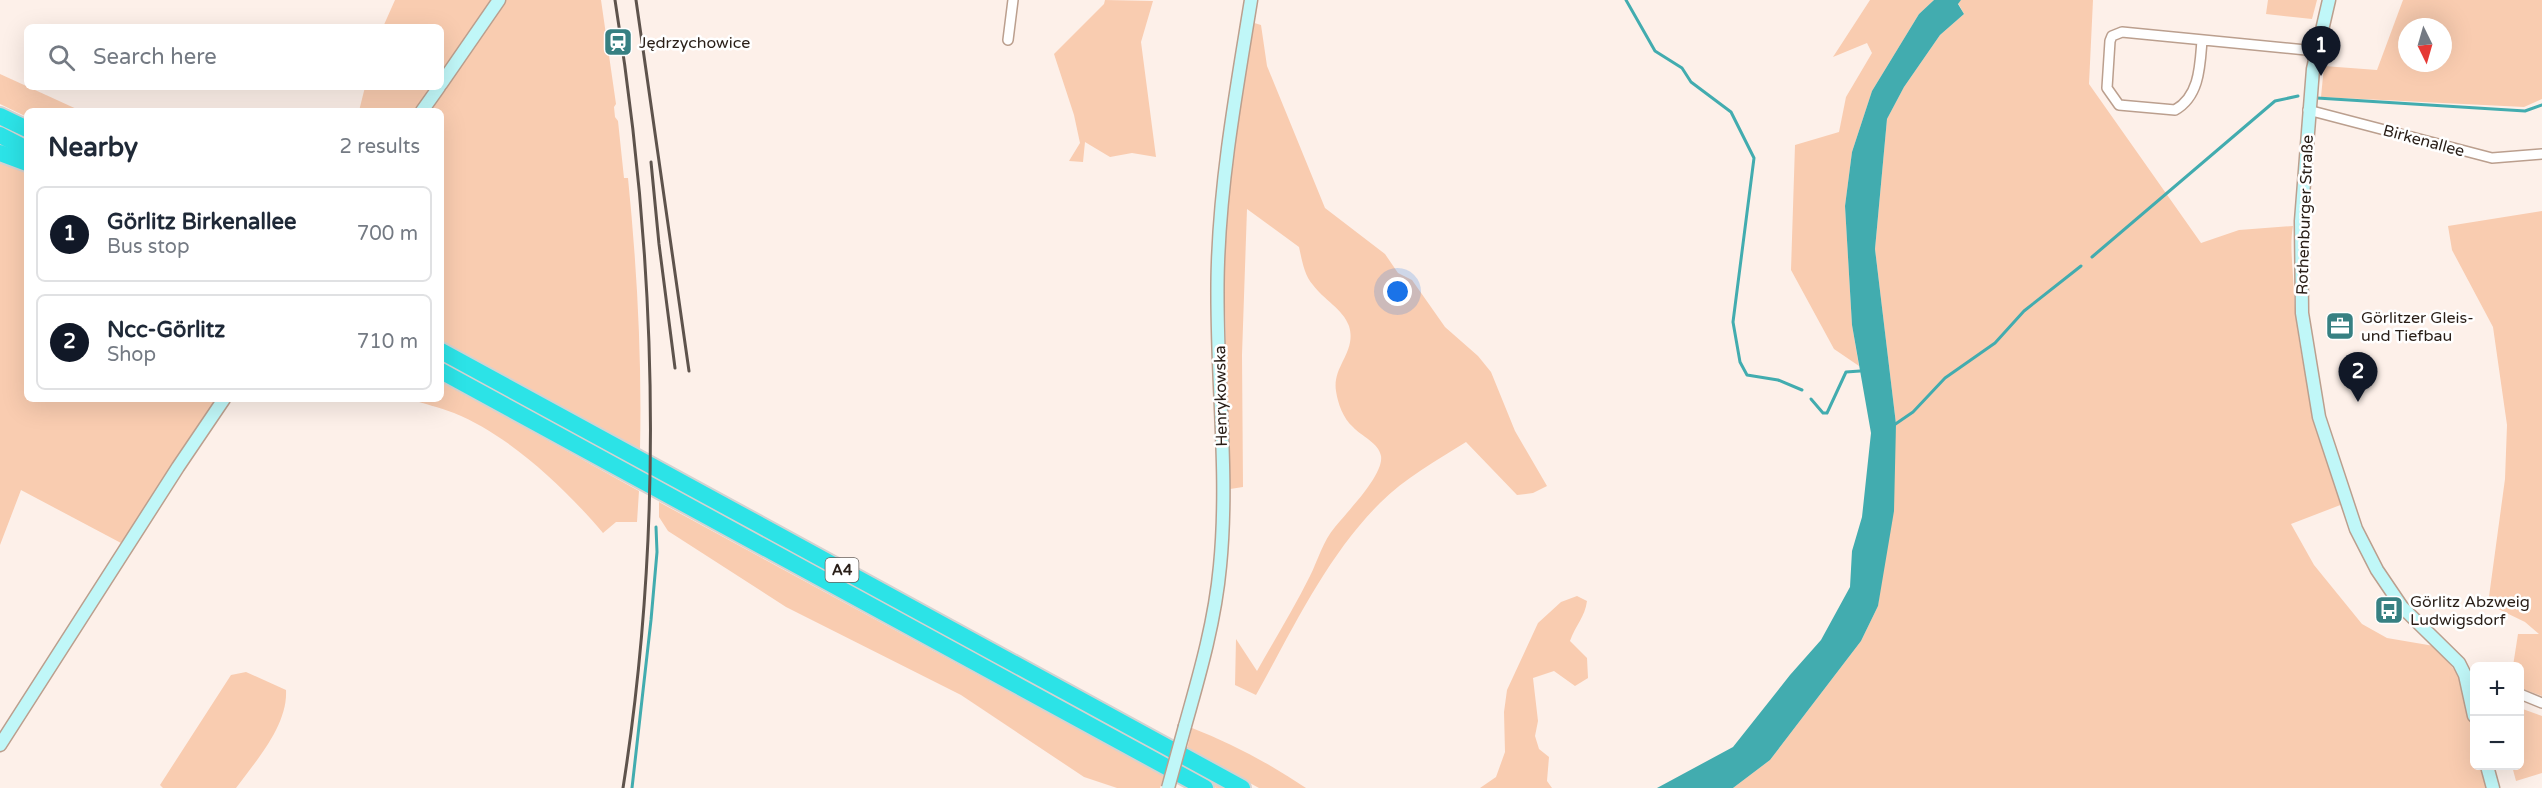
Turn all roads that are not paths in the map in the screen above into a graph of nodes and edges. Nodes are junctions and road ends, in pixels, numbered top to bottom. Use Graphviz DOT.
graph roads {
  1 [pos="499,0"];
  2 [pos="1013,0"];
  3 [pos="1251,0"];
  4 [pos="2329,0"];
  5 [pos="1008,40"];
  6 [pos="2202,40"];
  7 [pos="2316,51"];
  8 [pos="444,79"];
  9 [pos="437,90"];
  10 [pos="424,108"];
  11 [pos="2308,110"];
  12 [pos="0,116"];
  13 [pos="24,128"];
  14 [pos="0,135"];
  15 [pos="24,147"];
  16 [pos="0,153"];
  17 [pos="2542,154"];
  18 [pos="24,162"];
  19 [pos="444,353"];
  20 [pos="444,373"];
  21 [pos="222,402"];
  22 [pos="2470,675"];
  23 [pos="2524,696"];
  24 [pos="2542,703"];
  25 [pos="0,745"];
  26 [pos="2488,770"];
  27 [pos="1168,788"];
  28 [pos="1205,788"];
  29 [pos="1242,788"];
  30 [pos="2493,788"];
  1 -- 8 [label="street"];
  2 -- 5 [label="street"];
  3 -- 27 [label="street, Henrykowska, bridge"];
  4 -- 7 [label="street, Rothenburger Straße"];
  6 -- 6 [label="street"];
  6 -- 7 [label="street"];
  7 -- 11 [label="street, Rothenburger Straße"];
  9 -- 10 [label="street"];
  11 -- 17 [label="street, Birkenallee"];
  11 -- 22 [label="street, Rothenburger Straße"];
  12 -- 13 [label="highway"];
  14 -- 15 [label="highway"];
  16 -- 18 [label="highway"];
  19 -- 29 [label="highway, A4"];
  20 -- 28 [label="highway, A4"];
  21 -- 25 [label="street"];
  23 -- 24 [label="street"];
  26 -- 30 [label="street"];
}
